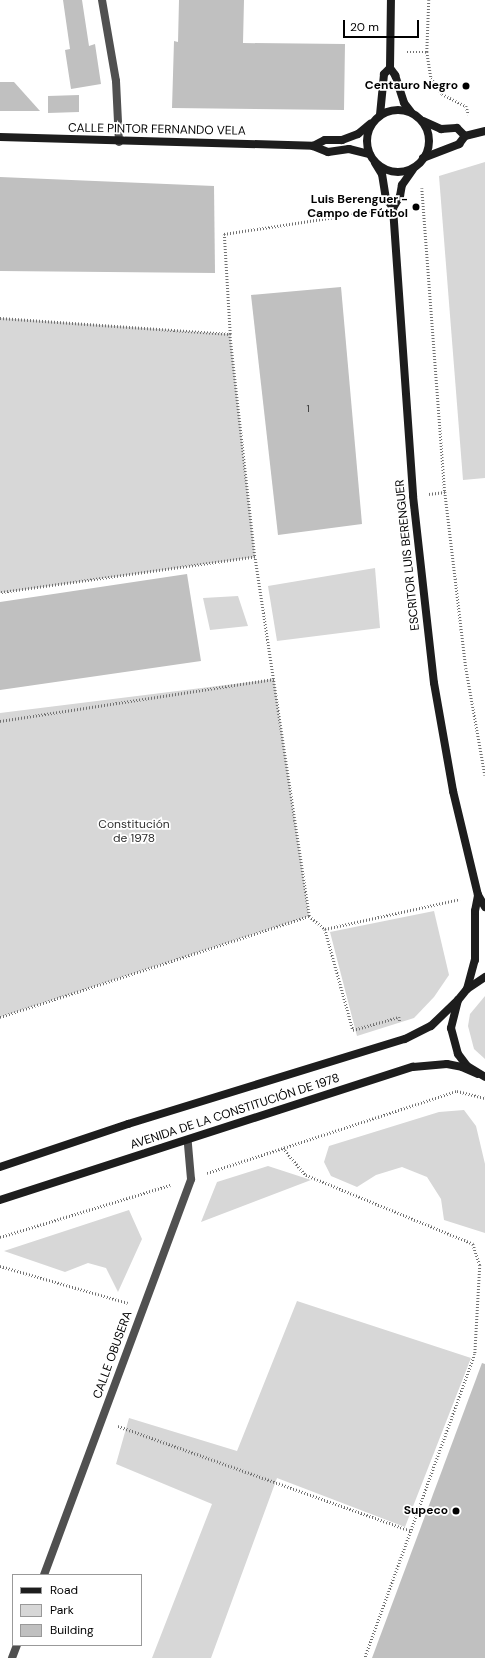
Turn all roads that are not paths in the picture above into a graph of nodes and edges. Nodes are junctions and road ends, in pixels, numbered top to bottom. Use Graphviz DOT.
graph roads {
  1 [pos="102,0"];
  2 [pos="391,0"];
  3 [pos="390,68"];
  4 [pos="411,112"];
  5 [pos="380,115"];
  6 [pos="420,118"];
  7 [pos="372,123"];
  8 [pos="485,131"];
  9 [pos="465,136"];
  10 [pos="0,138"];
  11 [pos="119,142"];
  12 [pos="313,146"];
  13 [pos="369,154"];
  14 [pos="423,158"];
  15 [pos="375,163"];
  16 [pos="416,166"];
  17 [pos="393,208"];
  18 [pos="478,895"];
  19 [pos="485,907"];
  20 [pos="485,977"];
  21 [pos="467,989"];
  22 [pos="458,1000"];
  23 [pos="482,1076"];
  24 [pos="188,1141"];
  25 [pos="0,1167"];
  26 [pos="0,1200"];
  27 [pos="44,1574"];
  28 [pos="17,1646"];
  29 [pos="12,1658"];
  1 -- 11 [label="street"];
  2 -- 3 [label="street"];
  3 -- 4 [label="street"];
  3 -- 5 [label="street"];
  4 -- 5 [label="street"];
  4 -- 6 [label="street"];
  5 -- 7 [label="street"];
  6 -- 9 [label="street"];
  6 -- 14 [label="street"];
  7 -- 12 [label="street, CALLE PINTOR FERNANDO VELA"];
  7 -- 13 [label="street"];
  8 -- 9 [label="street"];
  9 -- 14 [label="street"];
  10 -- 11 [label="street, CALLE PINTOR FERNANDO VELA"];
  11 -- 12 [label="street, CALLE PINTOR FERNANDO VELA"];
  12 -- 13 [label="street, CALLE PINTOR FERNANDO VELA"];
  13 -- 15 [label="street"];
  14 -- 16 [label="street"];
  15 -- 16 [label="street"];
  15 -- 17 [label="street, ESCRITOR LUIS BERENGUER"];
  16 -- 17 [label="street"];
  17 -- 18 [label="street, ESCRITOR LUIS BERENGUER"];
  18 -- 19 [label="street, ESCRITOR LUIS BERENGUER"];
  18 -- 21 [label="street, ESCRITOR LUIS BERENGUER"];
  20 -- 21 [label="street"];
  21 -- 22 [label="street, AVENIDA DE LA CONSTITUCIÓN DE 1978"];
  22 -- 23 [label="street"];
  22 -- 25 [label="street, AVENIDA DE LA CONSTITUCIÓN DE 1978"];
  23 -- 24 [label="street, AVENIDA DE LA CONSTITUCIÓN DE 1978"];
  24 -- 26 [label="street, AVENIDA DE LA CONSTITUCIÓN DE 1978"];
  24 -- 27 [label="street, CALLE OBUSERA"];
  28 -- 29 [label="street"];
}
